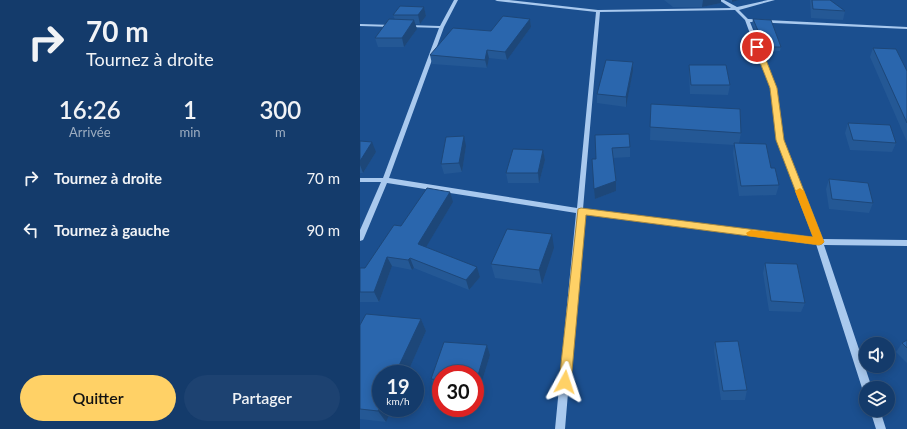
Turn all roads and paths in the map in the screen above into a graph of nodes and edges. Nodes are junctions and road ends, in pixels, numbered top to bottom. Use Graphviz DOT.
graph roads {
  1 [pos="456,0"];
  2 [pos="497,0"];
  3 [pos="562,0"];
  4 [pos="721,0"];
  5 [pos="773,0"];
  6 [pos="563,6"];
  7 [pos="736,9"];
  8 [pos="598,11"];
  9 [pos="747,20"];
  10 [pos="360,25"];
  11 [pos="397,26"];
  12 [pos="405,26"];
  13 [pos="442,27"];
  14 [pos="907,28"];
  15 [pos="360,180"];
  16 [pos="386,180"];
  17 [pos="581,211"];
  18 [pos="360,238"];
  19 [pos="819,242"];
  20 [pos="907,244"];
  21 [pos="865,381"];
  22 [pos="877,417"];
  23 [pos="560,429"];
  24 [pos="881,429"];
  1 -- 13 [label="street"];
  2 -- 6 [label="street"];
  3 -- 6 [label="street"];
  4 -- 7 [label="street"];
  5 -- 7 [label="street"];
  6 -- 8 [label="street"];
  7 -- 8 [label="street"];
  7 -- 9 [label="street"];
  8 -- 17 [label="street"];
  9 -- 14 [label="street"];
  9 -- 19 [label="street"];
  10 -- 11 [label="street"];
  12 -- 13 [label="street"];
  13 -- 16 [label="street"];
  15 -- 16 [label="street"];
  16 -- 17 [label="street"];
  16 -- 18 [label="street"];
  17 -- 19 [label="street"];
  17 -- 23 [label="street"];
  19 -- 20 [label="street"];
  19 -- 21 [label="street"];
  22 -- 24 [label="street"];
}
